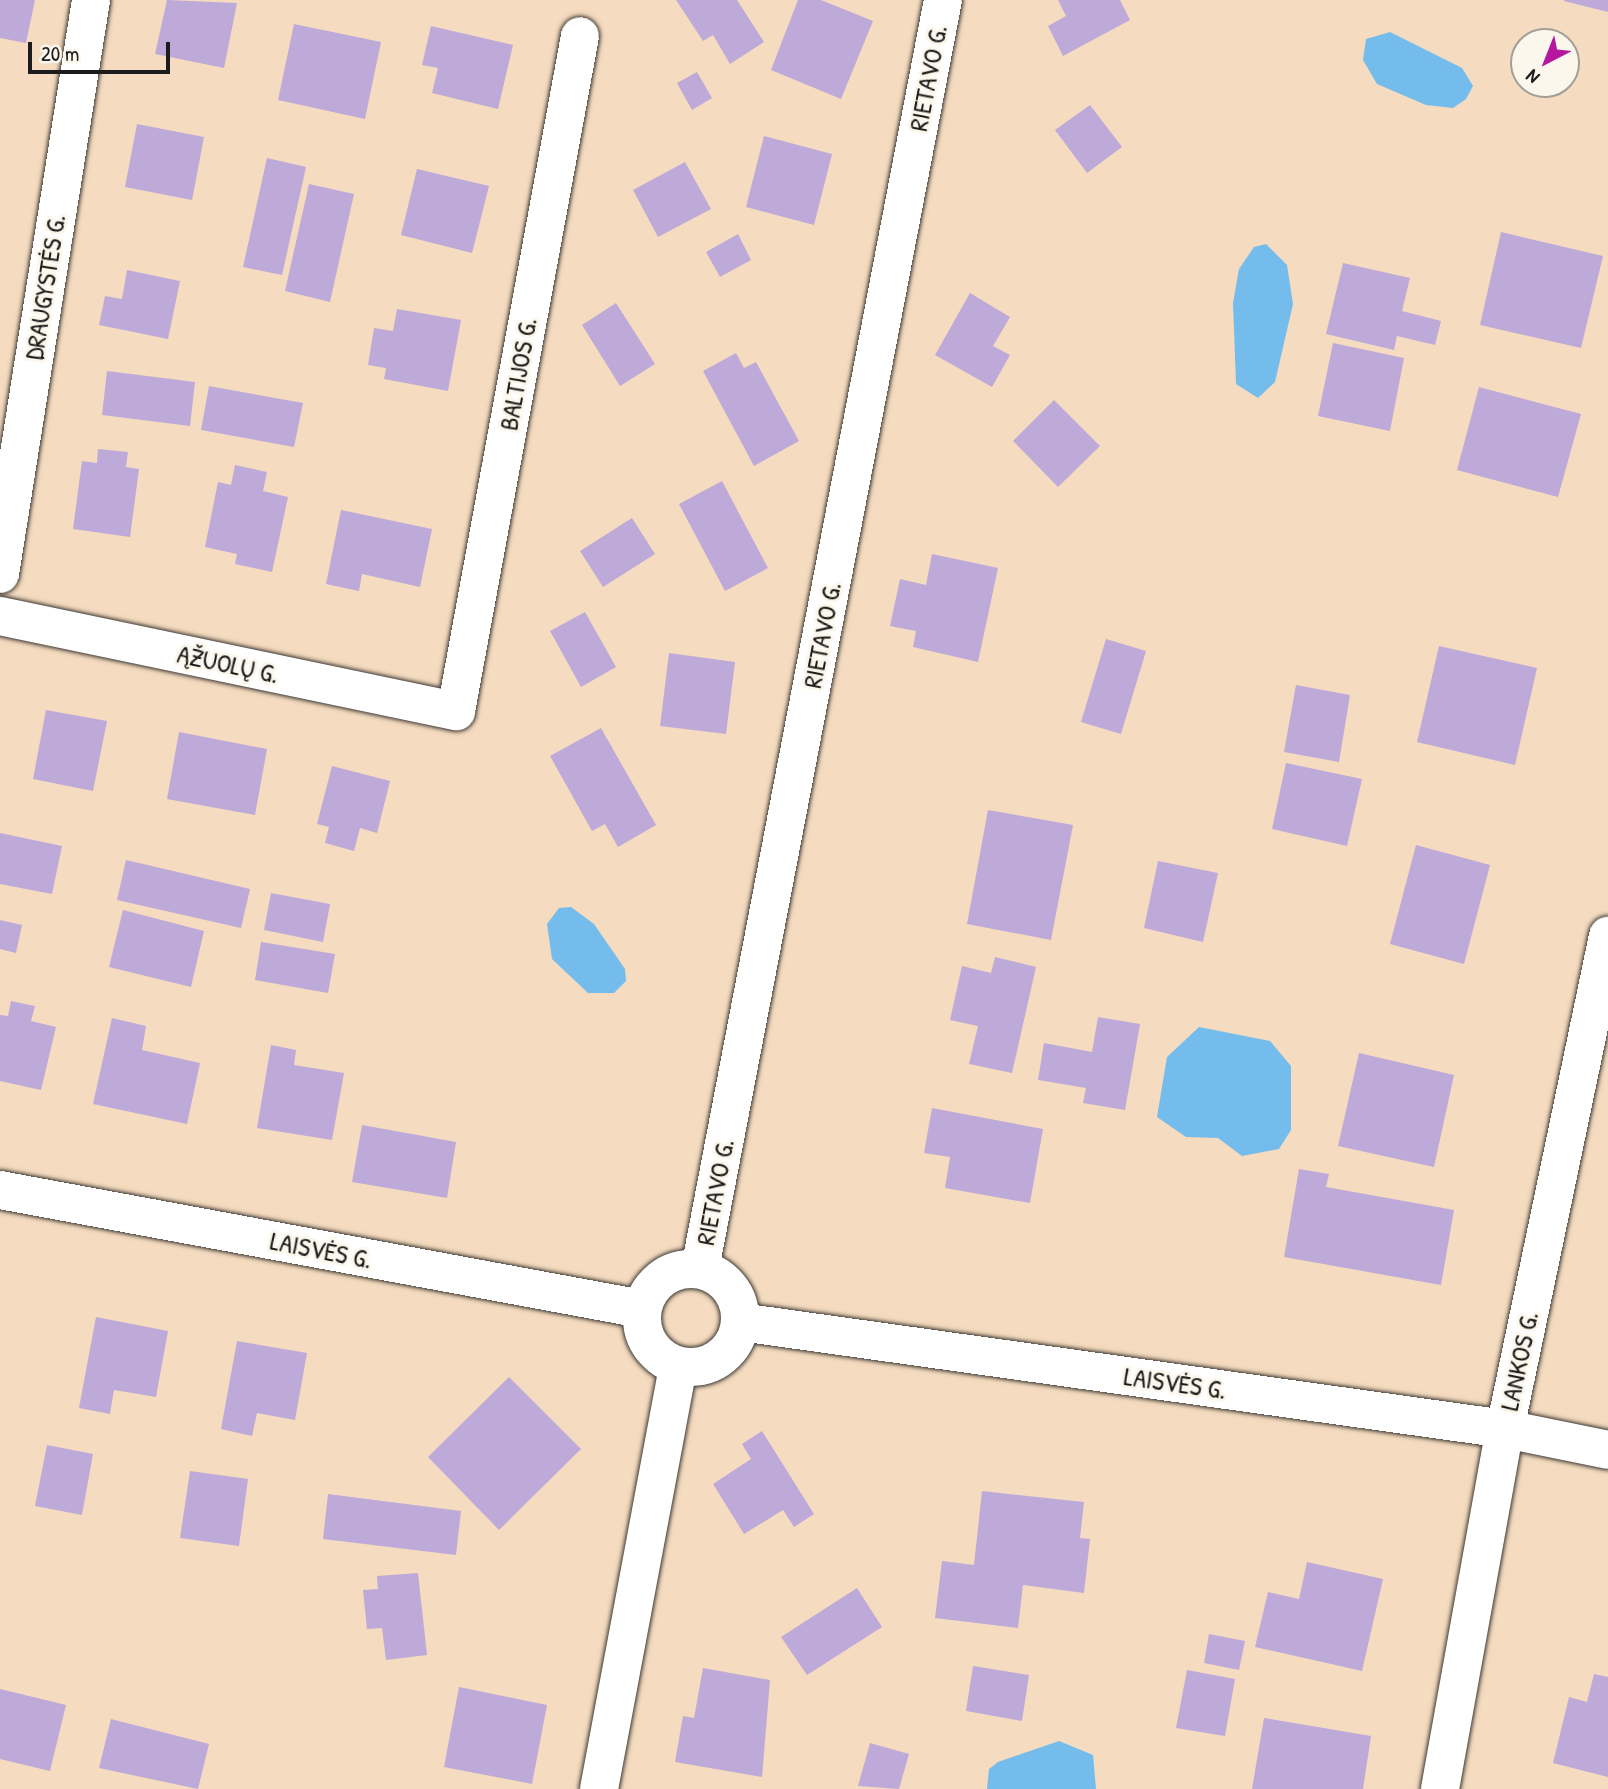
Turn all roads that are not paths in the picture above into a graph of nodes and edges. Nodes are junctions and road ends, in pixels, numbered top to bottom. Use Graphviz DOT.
graph roads {
  1 [pos="91,0"];
  2 [pos="943,0"];
  3 [pos="580,36"];
  4 [pos="0,574"];
  5 [pos="0,616"];
  6 [pos="456,711"];
  7 [pos="1608,936"];
  8 [pos="0,1189"];
  9 [pos="700,1269"];
  10 [pos="642,1309"];
  11 [pos="740,1322"];
  12 [pos="678,1366"];
  13 [pos="1505,1429"];
  14 [pos="1608,1450"];
  15 [pos="599,1789"];
  16 [pos="1440,1789"];
  1 -- 4 [label="street, DRAUGYSTĖS G."];
  2 -- 9 [label="street, RIETAVO G."];
  3 -- 6 [label="street, BALTIJOS G."];
  5 -- 6 [label="street, ĄŽUOLŲ G."];
  7 -- 13 [label="street, LANKOS G."];
  8 -- 10 [label="street, LAISVĖS G."];
  9 -- 10 [label="street"];
  9 -- 11 [label="street"];
  10 -- 12 [label="street"];
  11 -- 12 [label="street"];
  11 -- 13 [label="street, LAISVĖS G."];
  12 -- 15 [label="street"];
  13 -- 14 [label="street, LAISVĖS G."];
  13 -- 16 [label="street, LANKOS G."];
}
